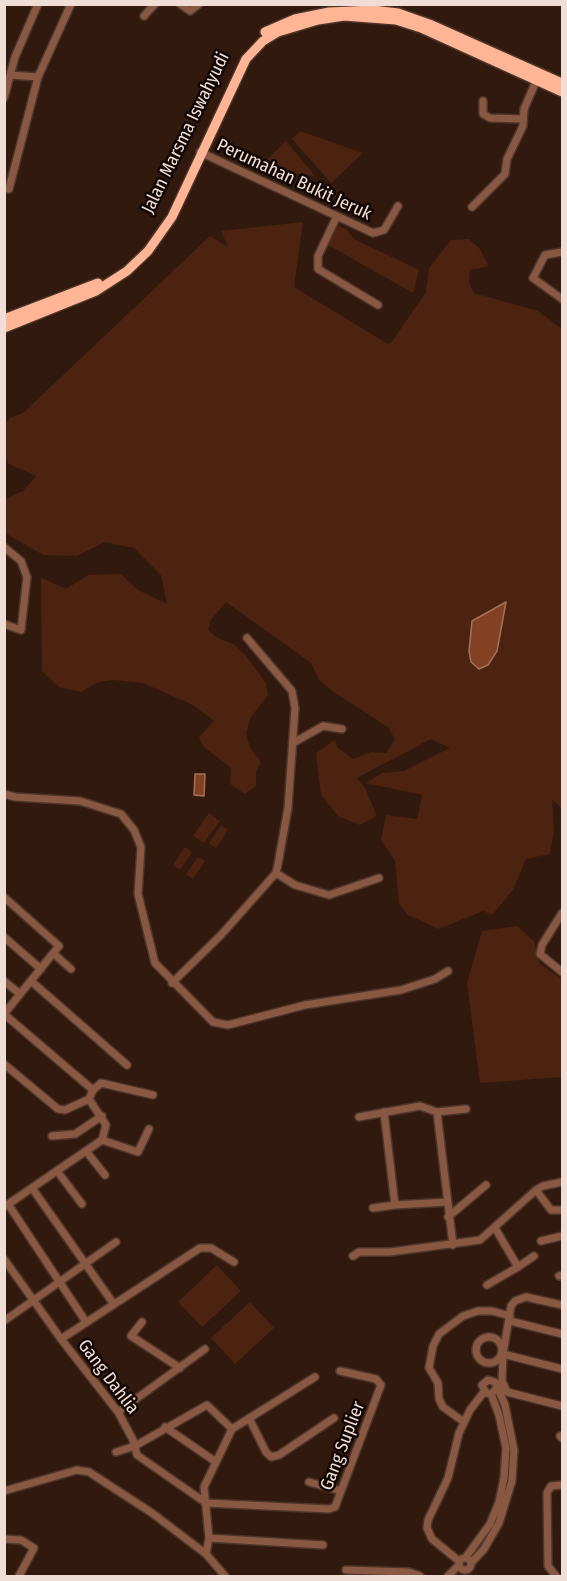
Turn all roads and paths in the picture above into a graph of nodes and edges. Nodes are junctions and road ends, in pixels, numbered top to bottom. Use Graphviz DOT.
graph roads {
  1 [pos="38,4"];
  2 [pos="71,4"];
  3 [pos="155,4"];
  4 [pos="180,4"];
  5 [pos="199,4"];
  6 [pos="337,4"];
  7 [pos="363,4"];
  8 [pos="374,10"];
  9 [pos="327,15"];
  10 [pos="144,16"];
  11 [pos="388,19"];
  12 [pos="443,34"];
  13 [pos="8,65"];
  14 [pos="10,75"];
  15 [pos="38,77"];
  16 [pos="537,79"];
  17 [pos="562,83"];
  18 [pos="562,92"];
  19 [pos="4,98"];
  20 [pos="483,101"];
  21 [pos="524,119"];
  22 [pos="201,153"];
  23 [pos="7,189"];
  24 [pos="398,206"];
  25 [pos="472,207"];
  26 [pos="337,216"];
  27 [pos="562,252"];
  28 [pos="562,299"];
  29 [pos="378,305"];
  30 [pos="4,318"];
  31 [pos="4,327"];
  32 [pos="4,547"];
  33 [pos="4,624"];
  34 [pos="247,638"];
  35 [pos="342,729"];
  36 [pos="292,743"];
  37 [pos="4,794"];
  38 [pos="276,873"];
  39 [pos="379,878"];
  40 [pos="4,897"];
  41 [pos="562,913"];
  42 [pos="4,938"];
  43 [pos="54,954"];
  44 [pos="41,969"];
  45 [pos="71,969"];
  46 [pos="448,971"];
  47 [pos="562,972"];
  48 [pos="4,981"];
  49 [pos="31,981"];
  50 [pos="172,983"];
  51 [pos="20,994"];
  52 [pos="4,1014"];
  53 [pos="4,1064"];
  54 [pos="127,1065"];
  55 [pos="93,1090"];
  56 [pos="153,1095"];
  57 [pos="89,1099"];
  58 [pos="466,1109"];
  59 [pos="384,1112"];
  60 [pos="437,1112"];
  61 [pos="102,1116"];
  62 [pos="359,1117"];
  63 [pos="149,1129"];
  64 [pos="52,1136"];
  65 [pos="102,1140"];
  66 [pos="86,1151"];
  67 [pos="57,1171"];
  68 [pos="105,1175"];
  69 [pos="562,1182"];
  70 [pos="486,1185"];
  71 [pos="32,1188"];
  72 [pos="536,1190"];
  73 [pos="447,1202"];
  74 [pos="82,1204"];
  75 [pos="395,1205"];
  76 [pos="6,1206"];
  77 [pos="373,1208"];
  78 [pos="562,1210"];
  79 [pos="448,1217"];
  80 [pos="495,1228"];
  81 [pos="562,1236"];
  82 [pos="541,1241"];
  83 [pos="116,1242"];
  84 [pos="453,1245"];
  85 [pos="352,1256"];
  86 [pos="534,1256"];
  87 [pos="4,1259"];
  88 [pos="234,1262"];
  89 [pos="85,1263"];
  90 [pos="518,1267"];
  91 [pos="58,1281"];
  92 [pos="487,1286"];
  93 [pos="33,1300"];
  94 [pos="113,1303"];
  95 [pos="562,1305"];
  96 [pos="6,1318"];
  97 [pos="510,1319"];
  98 [pos="86,1322"];
  99 [pos="142,1322"];
  100 [pos="562,1334"];
  101 [pos="61,1339"];
  102 [pos="205,1349"];
  103 [pos="503,1354"];
  104 [pos="488,1364"];
  105 [pos="180,1368"];
  106 [pos="562,1369"];
  107 [pos="340,1371"];
  108 [pos="315,1377"];
  109 [pos="489,1379"];
  110 [pos="491,1391"];
  111 [pos="562,1406"];
  112 [pos="118,1412"];
  113 [pos="249,1418"];
  114 [pos="334,1418"];
  115 [pos="464,1422"];
  116 [pos="165,1427"];
  117 [pos="232,1429"];
  118 [pos="135,1446"];
  119 [pos="117,1452"];
  120 [pos="216,1462"];
  121 [pos="309,1482"];
  122 [pos="562,1485"];
  123 [pos="4,1491"];
  124 [pos="341,1491"];
  125 [pos="206,1503"];
  126 [pos="209,1538"];
  127 [pos="4,1539"];
  128 [pos="323,1545"];
  129 [pos="206,1554"];
  130 [pos="464,1563"];
  131 [pos="346,1570"];
  132 [pos="19,1576"];
  133 [pos="225,1576"];
  134 [pos="420,1576"];
  135 [pos="448,1576"];
  136 [pos="460,1576"];
  137 [pos="556,1576"];
  1 -- 13 [label="street"];
  2 -- 15 [label="street"];
  3 -- 10 [label="street"];
  4 -- 5 [label="street"];
  6 -- 9 [label="street"];
  7 -- 8 [label="street"];
  8 -- 9 [label="highway, Jalan Marsma Iswahyudi"];
  8 -- 11 [label="street"];
  8 -- 12 [label="highway, Jalan Marsma Iswahyudi"];
  9 -- 11 [label="highway, Jalan Marsma Iswahyudi"];
  9 -- 22 [label="highway, Jalan Marsma Iswahyudi"];
  11 -- 12 [label="highway, Jalan Marsma Iswahyudi"];
  12 -- 16 [label="highway"];
  12 -- 17 [label="highway"];
  13 -- 14 [label="street"];
  14 -- 15 [label="street"];
  14 -- 19 [label="street"];
  15 -- 23 [label="street"];
  16 -- 18 [label="highway"];
  16 -- 21 [label="street"];
  20 -- 21 [label="street"];
  21 -- 25 [label="street"];
  22 -- 26 [label="street, Perumahan Bukit Jeruk"];
  22 -- 30 [label="highway, Jalan Marsma Iswahyudi"];
  22 -- 31 [label="highway, Jalan Marsma Iswahyudi"];
  24 -- 26 [label="street, Perumahan Bukit Jeruk"];
  26 -- 29 [label="street"];
  27 -- 28 [label="street"];
  32 -- 33 [label="street"];
  34 -- 36 [label="street"];
  35 -- 36 [label="street"];
  36 -- 38 [label="street"];
  37 -- 50 [label="street"];
  38 -- 39 [label="street"];
  38 -- 50 [label="street"];
  40 -- 43 [label="street"];
  41 -- 47 [label="street"];
  42 -- 44 [label="street"];
  43 -- 44 [label="street"];
  43 -- 45 [label="street"];
  44 -- 49 [label="street"];
  46 -- 50 [label="street"];
  48 -- 51 [label="street"];
  49 -- 51 [label="street"];
  49 -- 54 [label="street"];
  51 -- 52 [label="street"];
  52 -- 55 [label="street"];
  53 -- 57 [label="street"];
  55 -- 56 [label="street"];
  55 -- 57 [label="street"];
  57 -- 61 [label="street"];
  58 -- 60 [label="street"];
  59 -- 60 [label="street"];
  59 -- 62 [label="street"];
  59 -- 75 [label="street"];
  60 -- 73 [label="street"];
  61 -- 64 [label="street"];
  61 -- 65 [label="street"];
  63 -- 65 [label="street"];
  65 -- 66 [label="street"];
  66 -- 67 [label="street"];
  66 -- 68 [label="street"];
  67 -- 71 [label="street"];
  67 -- 74 [label="street"];
  69 -- 72 [label="street"];
  70 -- 79 [label="street"];
  71 -- 76 [label="street"];
  71 -- 89 [label="street"];
  72 -- 78 [label="street"];
  72 -- 80 [label="street"];
  73 -- 75 [label="street"];
  73 -- 79 [label="street"];
  75 -- 77 [label="street"];
  76 -- 91 [label="street"];
  79 -- 84 [label="street"];
  80 -- 84 [label="street"];
  80 -- 90 [label="street"];
  81 -- 82 [label="street"];
  83 -- 89 [label="street"];
  84 -- 85 [label="street"];
  86 -- 90 [label="street"];
  87 -- 93 [label="street, Gang Dahlia"];
  88 -- 94 [label="street"];
  89 -- 91 [label="street"];
  89 -- 94 [label="street"];
  90 -- 92 [label="street"];
  91 -- 93 [label="street"];
  91 -- 98 [label="street"];
  93 -- 96 [label="street"];
  93 -- 101 [label="street, Gang Dahlia"];
  94 -- 98 [label="street"];
  95 -- 97 [label="street"];
  97 -- 100 [label="street"];
  97 -- 103 [label="street"];
  97 -- 115 [label="street"];
  98 -- 101 [label="street"];
  99 -- 105 [label="street"];
  101 -- 112 [label="street, Gang Dahlia"];
  102 -- 105 [label="street"];
  103 -- 106 [label="street"];
  103 -- 111 [label="street"];
  104 -- 109 [label="street"];
  105 -- 112 [label="street"];
  107 -- 124 [label="street, Gang Suplier"];
  108 -- 113 [label="street"];
  109 -- 110 [label="street"];
  109 -- 110 [label="street"];
  110 -- 115 [label="street"];
  110 -- 130 [label="street"];
  112 -- 118 [label="street, Gang Dahlia"];
  113 -- 114 [label="street"];
  113 -- 117 [label="street"];
  115 -- 130 [label="street"];
  116 -- 117 [label="street"];
  116 -- 118 [label="street"];
  116 -- 120 [label="street"];
  117 -- 120 [label="street"];
  118 -- 119 [label="street"];
  118 -- 125 [label="street, Gang Dahlia"];
  120 -- 125 [label="street"];
  121 -- 124 [label="street"];
  122 -- 137 [label="street"];
  123 -- 129 [label="street"];
  124 -- 125 [label="street, Gang Suplier"];
  125 -- 126 [label="street"];
  126 -- 128 [label="street"];
  126 -- 129 [label="street"];
  127 -- 132 [label="street"];
  129 -- 133 [label="street"];
  130 -- 135 [label="street"];
  130 -- 136 [label="street"];
  131 -- 134 [label="street"];
}
